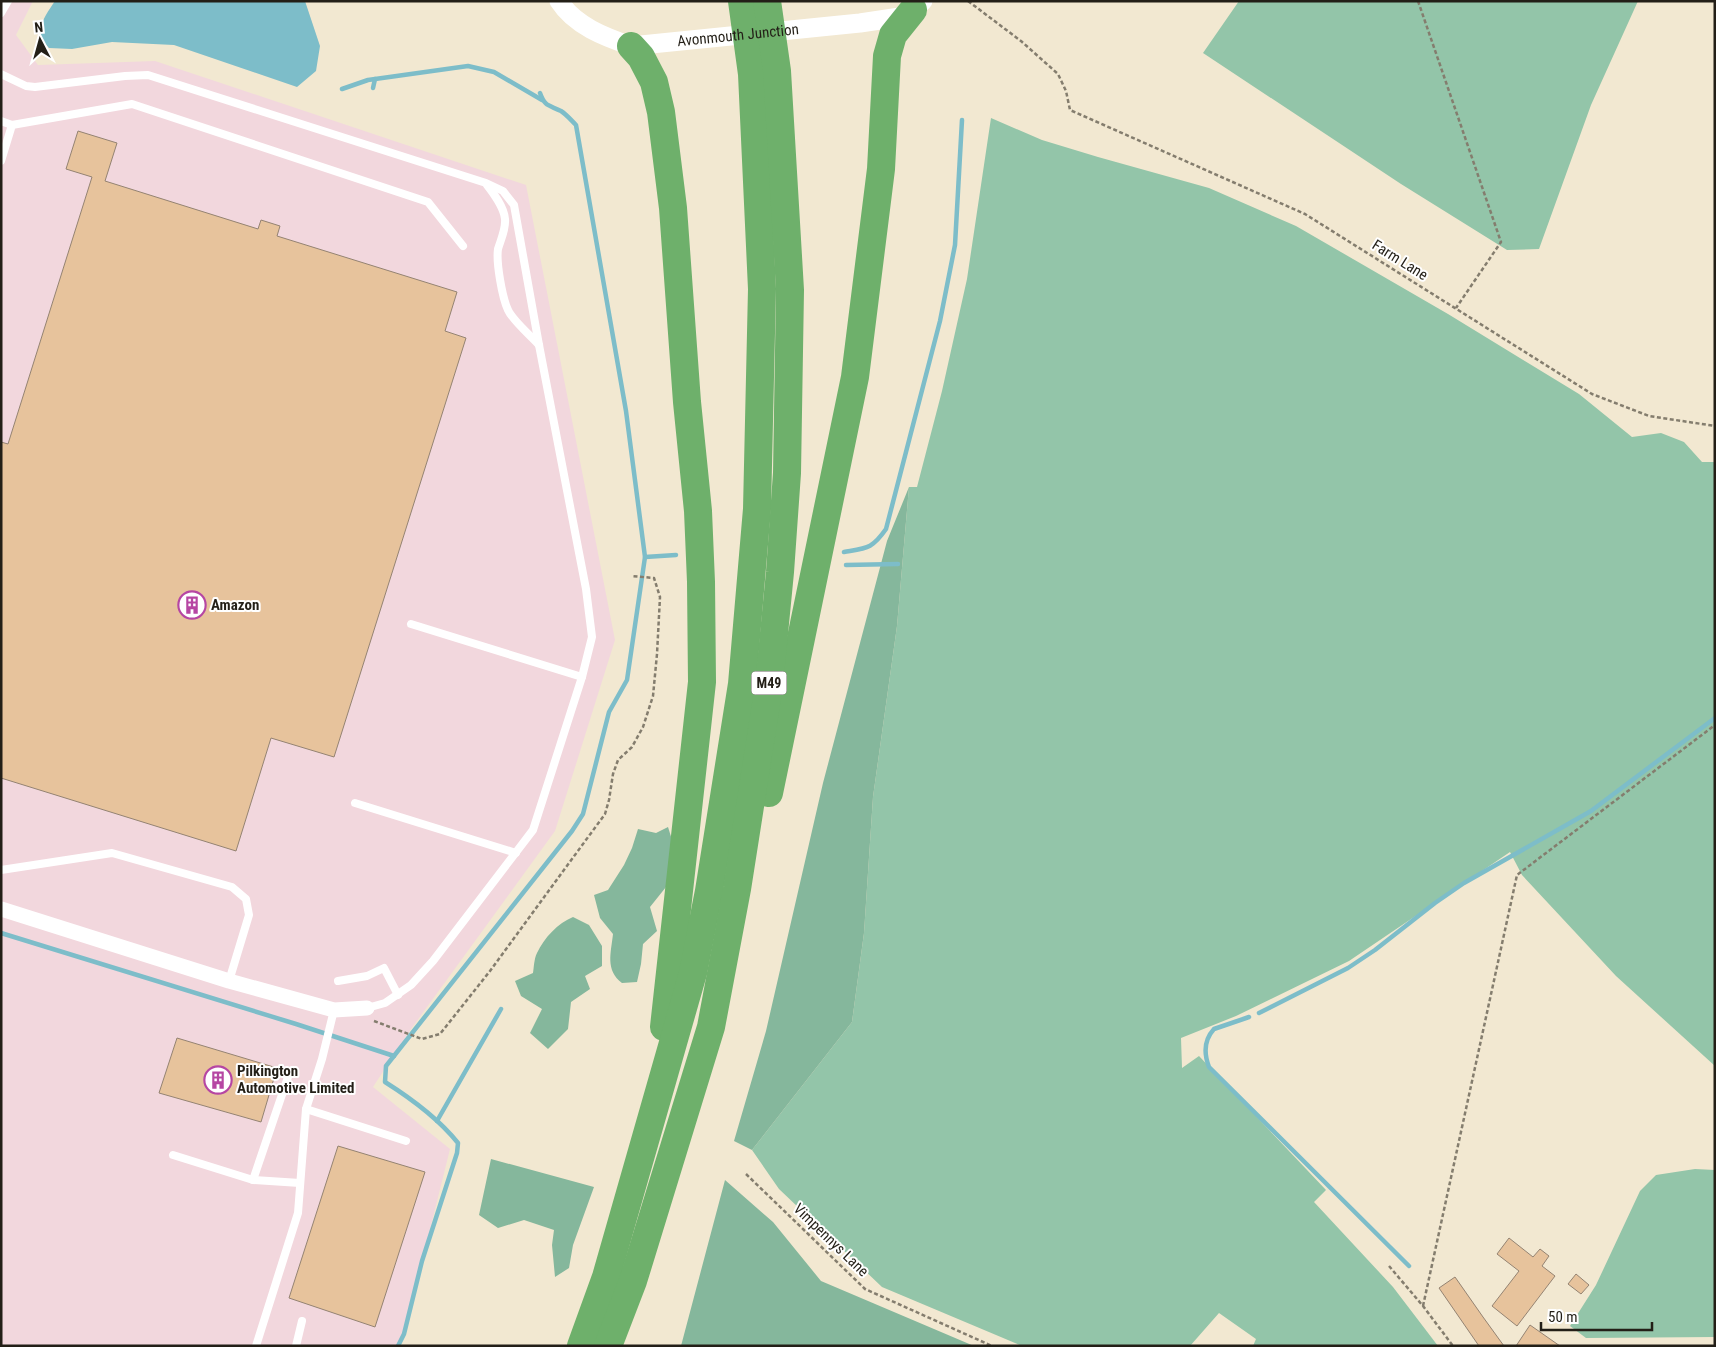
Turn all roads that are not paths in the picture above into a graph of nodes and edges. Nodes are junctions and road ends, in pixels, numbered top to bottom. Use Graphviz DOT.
graph roads {
  1 [pos="8,1"];
  2 [pos="559,1"];
  3 [pos="742,1"];
  4 [pos="767,1"];
  5 [pos="918,6"];
  6 [pos="1,13"];
  7 [pos="644,45"];
  8 [pos="1,74"];
  9 [pos="1,121"];
  10 [pos="12,125"];
  11 [pos="1,161"];
  12 [pos="486,183"];
  13 [pos="463,246"];
  14 [pos="539,345"];
  15 [pos="411,624"];
  16 [pos="582,677"];
  17 [pos="354,802"];
  18 [pos="516,853"];
  19 [pos="1,870"];
  20 [pos="1,909"];
  21 [pos="229,981"];
  22 [pos="338,981"];
  23 [pos="398,995"];
  24 [pos="367,1008"];
  25 [pos="334,1010"];
  26 [pos="711,1027"];
  27 [pos="288,1077"];
  28 [pos="655,1108"];
  29 [pos="306,1109"];
  30 [pos="406,1141"];
  31 [pos="173,1155"];
  32 [pos="253,1180"];
  33 [pos="300,1183"];
  34 [pos="302,1321"];
  35 [pos="256,1346"];
  36 [pos="296,1346"];
  37 [pos="581,1346"];
  38 [pos="608,1346"];
  1 -- 6 [label="lane"];
  2 -- 7 [label="street, Avonmouth Junction"];
  3 -- 28 [label="highway, M49"];
  4 -- 26 [label="highway, M49"];
  5 -- 7 [label="street, Avonmouth Junction"];
  5 -- 26 [label="highway, M49"];
  7 -- 28 [label="highway, M49"];
  8 -- 12 [label="lane"];
  9 -- 10 [label="lane"];
  10 -- 11 [label="lane"];
  10 -- 13 [label="lane"];
  12 -- 14 [label="lane"];
  12 -- 14 [label="lane"];
  14 -- 16 [label="lane"];
  15 -- 16 [label="lane"];
  16 -- 18 [label="lane"];
  17 -- 18 [label="lane"];
  18 -- 23 [label="lane"];
  19 -- 21 [label="lane"];
  20 -- 21 [label="street"];
  21 -- 25 [label="street"];
  22 -- 23 [label="lane"];
  23 -- 24 [label="lane"];
  24 -- 25 [label="street"];
  25 -- 29 [label="lane"];
  26 -- 38 [label="highway, M49"];
  27 -- 32 [label="lane"];
  28 -- 37 [label="highway, M49"];
  29 -- 30 [label="lane"];
  29 -- 33 [label="lane"];
  31 -- 32 [label="lane"];
  32 -- 33 [label="lane"];
  33 -- 35 [label="lane"];
  34 -- 36 [label="lane"];
}
